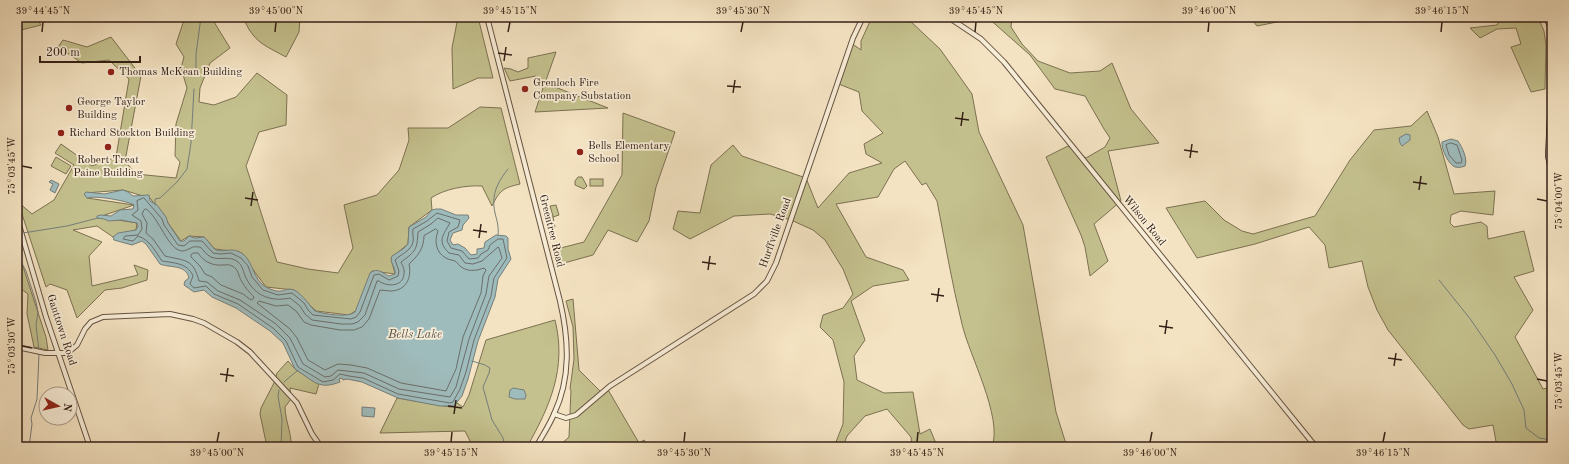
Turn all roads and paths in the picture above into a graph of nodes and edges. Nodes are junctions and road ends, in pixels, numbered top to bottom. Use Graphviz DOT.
graph roads {
  1 [pos="487,17"];
  2 [pos="863,17"];
  3 [pos="948,17"];
  4 [pos="1546,17"];
  5 [pos="1552,31"];
  6 [pos="1552,74"];
  7 [pos="1552,174"];
  8 [pos="17,218"];
  9 [pos="17,347"];
  10 [pos="59,354"];
  11 [pos="554,414"];
  12 [pos="90,447"];
  13 [pos="321,447"];
  14 [pos="536,447"];
  15 [pos="1316,447"];
  1 -- 11 [label="street, Greentree Road"];
  2 -- 11 [label="street, Hurffville Road"];
  3 -- 15 [label="street, Wilson Road"];
  4 -- 5 [label="main road"];
  6 -- 7 [label="main road"];
  8 -- 10 [label="street, Ganttown Road"];
  9 -- 10 [label="street"];
  10 -- 12 [label="street, Ganttown Road"];
  10 -- 13 [label="street"];
  11 -- 14 [label="street, Greentree Road"];
}
